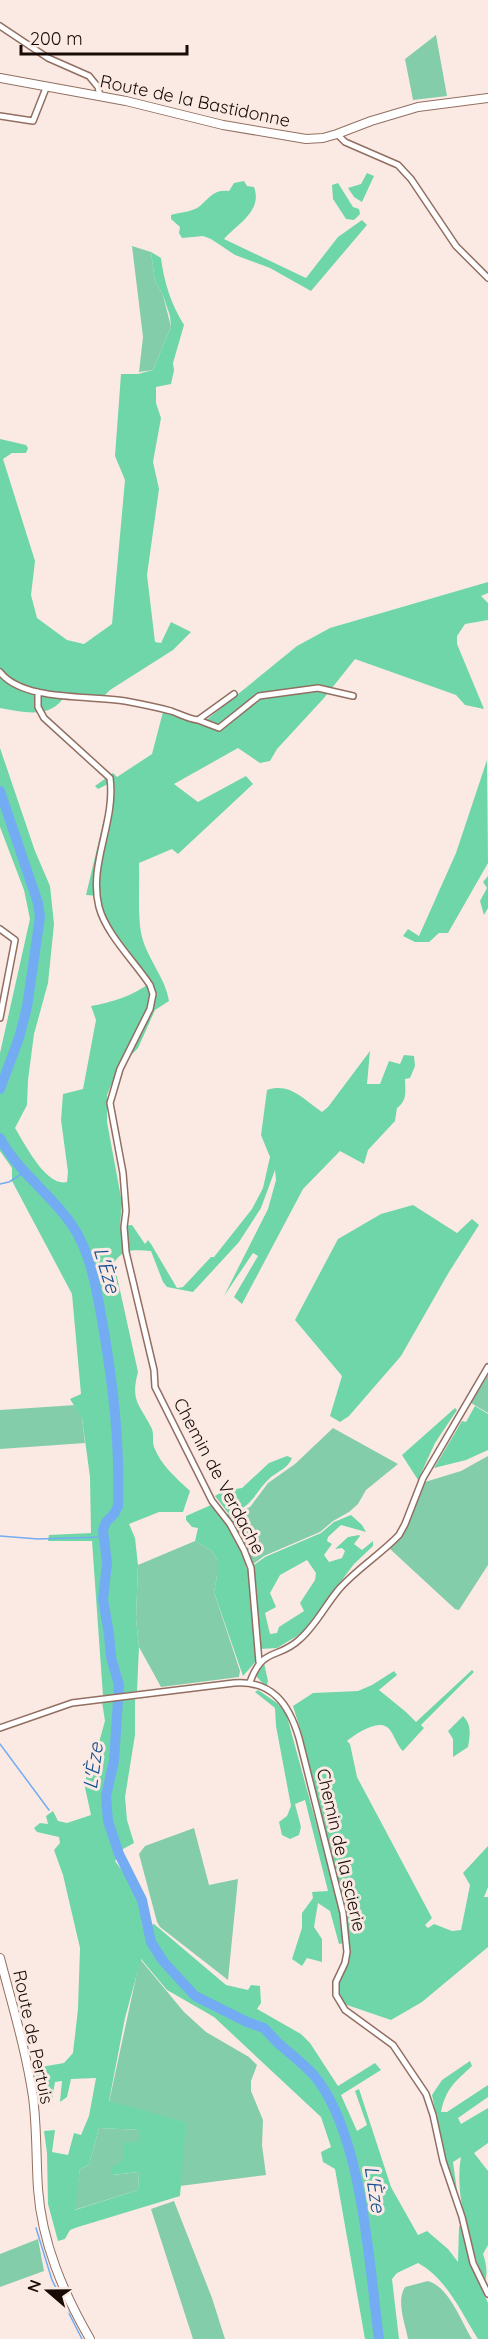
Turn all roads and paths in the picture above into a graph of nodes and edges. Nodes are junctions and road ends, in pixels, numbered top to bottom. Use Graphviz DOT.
graph roads {
  1 [pos="0,26"];
  2 [pos="0,78"];
  3 [pos="46,88"];
  4 [pos="100,96"];
  5 [pos="488,99"];
  6 [pos="0,116"];
  7 [pos="337,134"];
  8 [pos="488,278"];
  9 [pos="0,672"];
  10 [pos="38,692"];
  11 [pos="234,694"];
  12 [pos="353,696"];
  13 [pos="198,720"];
  14 [pos="0,929"];
  15 [pos="0,1018"];
  16 [pos="488,1367"];
  17 [pos="259,1662"];
  18 [pos="250,1682"];
  19 [pos="0,1728"];
  20 [pos="0,1959"];
  21 [pos="488,2294"];
  22 [pos="90,2339"];
  1 -- 4 [label="street"];
  2 -- 3 [label="street, Route de la Bastidonne"];
  3 -- 4 [label="street, Route de la Bastidonne"];
  3 -- 6 [label="street"];
  4 -- 7 [label="street, Route de la Bastidonne"];
  5 -- 7 [label="street, Route de la Bastidonne"];
  7 -- 8 [label="street"];
  9 -- 10 [label="street"];
  10 -- 13 [label="street"];
  10 -- 17 [label="street, Chemin de Verdache"];
  11 -- 13 [label="street"];
  12 -- 13 [label="street"];
  14 -- 15 [label="street"];
  16 -- 17 [label="street"];
  17 -- 18 [label="street"];
  18 -- 19 [label="street"];
  18 -- 21 [label="street, Chemin de la scierie"];
  20 -- 22 [label="street, Route de Pertuis"];
}
